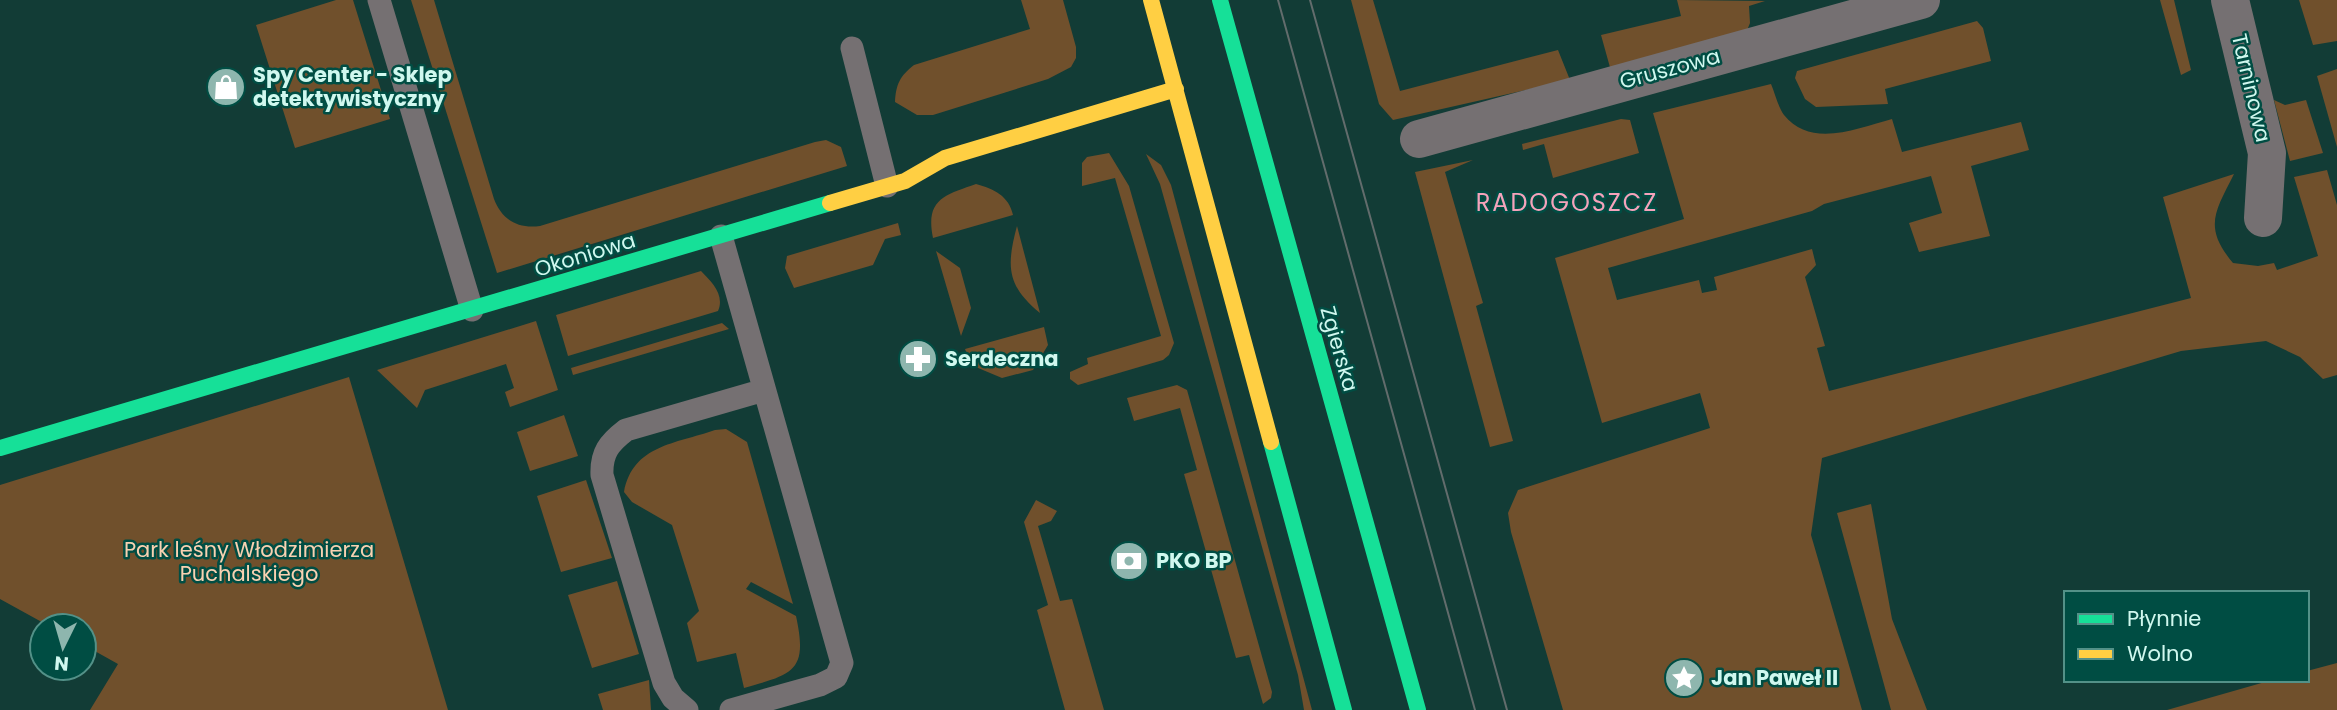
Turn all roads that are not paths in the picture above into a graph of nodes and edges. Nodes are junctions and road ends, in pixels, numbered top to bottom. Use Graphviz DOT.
graph roads {
  1 [pos="379,0"];
  2 [pos="1151,0"];
  3 [pos="1220,0"];
  4 [pos="1921,0"];
  5 [pos="2230,0"];
  6 [pos="852,48"];
  7 [pos="1176,89"];
  8 [pos="1419,139"];
  9 [pos="887,186"];
  10 [pos="2263,218"];
  11 [pos="721,236"];
  12 [pos="472,310"];
  13 [pos="764,390"];
  14 [pos="0,447"];
  15 [pos="687,710"];
  16 [pos="731,710"];
  17 [pos="1344,710"];
  18 [pos="1418,710"];
  1 -- 12 [label="lane"];
  2 -- 7 [label="main road"];
  3 -- 18 [label="main road, Zgierska"];
  4 -- 8 [label="street, Gruszowa"];
  5 -- 10 [label="street, Tarninowa"];
  6 -- 9 [label="lane"];
  7 -- 9 [label="main road, Okoniowa"];
  7 -- 17 [label="main road"];
  9 -- 11 [label="main road, Okoniowa"];
  11 -- 12 [label="main road, Okoniowa"];
  11 -- 13 [label="lane"];
  12 -- 14 [label="main road, Okoniowa"];
  13 -- 15 [label="lane"];
  13 -- 16 [label="lane"];
}
